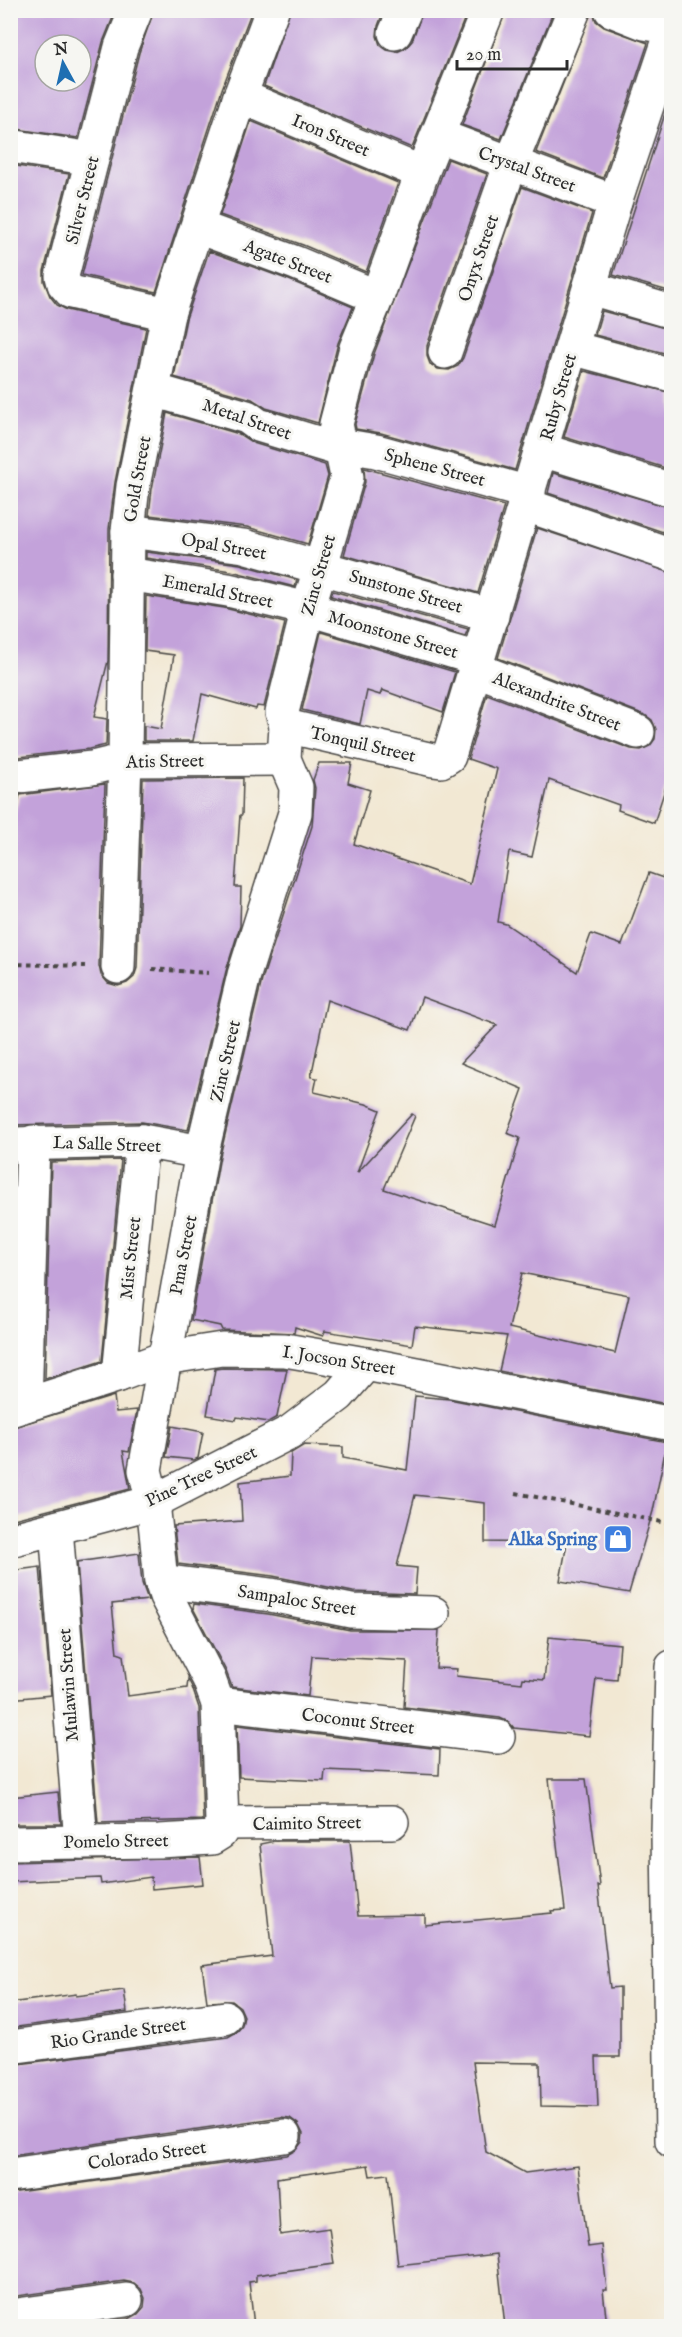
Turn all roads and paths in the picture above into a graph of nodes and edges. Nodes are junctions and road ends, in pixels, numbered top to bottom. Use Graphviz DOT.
graph roads {
  1 [pos="136,10"];
  2 [pos="272,10"];
  3 [pos="488,10"];
  4 [pos="574,10"];
  5 [pos="611,10"];
  6 [pos="670,29"];
  7 [pos="240,96"];
  8 [pos="439,136"];
  9 [pos="10,146"];
  10 [pos="92,159"];
  11 [pos="511,163"];
  12 [pos="422,174"];
  13 [pos="615,202"];
  14 [pos="198,226"];
  15 [pos="590,288"];
  16 [pos="377,297"];
  17 [pos="672,312"];
  18 [pos="168,314"];
  19 [pos="572,348"];
  20 [pos="445,352"];
  21 [pos="672,375"];
  22 [pos="153,390"];
  23 [pos="340,446"];
  24 [pos="542,450"];
  25 [pos="672,490"];
  26 [pos="528,499"];
  27 [pos="128,531"];
  28 [pos="672,555"];
  29 [pos="320,566"];
  30 [pos="127,574"];
  31 [pos="308,609"];
  32 [pos="492,616"];
  33 [pos="477,664"];
  34 [pos="286,726"];
  35 [pos="638,732"];
  36 [pos="125,759"];
  37 [pos="284,759"];
  38 [pos="441,761"];
  39 [pos="10,777"];
  40 [pos="118,968"];
  41 [pos="142,1141"];
  42 [pos="22,1143"];
  43 [pos="202,1152"];
  44 [pos="164,1358"];
  45 [pos="366,1364"];
  46 [pos="119,1375"];
  47 [pos="18,1407"];
  48 [pos="672,1424"];
  49 [pos="516,1493"];
  50 [pos="153,1502"];
  51 [pos="672,1524"];
  52 [pos="56,1528"];
  53 [pos="10,1540"];
  54 [pos="161,1581"];
  55 [pos="433,1613"];
  56 [pos="672,1667"];
  57 [pos="218,1704"];
  58 [pos="498,1737"];
  59 [pos="392,1822"];
  60 [pos="221,1828"];
  61 [pos="670,1832"];
  62 [pos="81,1842"];
  63 [pos="10,1843"];
  64 [pos="225,2018"];
  65 [pos="10,2047"];
  66 [pos="284,2136"];
  67 [pos="672,2141"];
  68 [pos="10,2175"];
  69 [pos="126,2300"];
  70 [pos="10,2316"];
  1 -- 10 [label="street, Silver Street"];
  2 -- 7 [label="street, Gold Street"];
  3 -- 8 [label="street, Zinc Street"];
  4 -- 11 [label="street, Onyx Street"];
  5 -- 6 [label="street"];
  6 -- 13 [label="street, Ruby Street"];
  7 -- 12 [label="street, Iron Street"];
  7 -- 14 [label="street, Gold Street"];
  8 -- 11 [label="street, Crystal Street"];
  8 -- 12 [label="street, Zinc Street"];
  9 -- 10 [label="street"];
  10 -- 18 [label="street, Silver Street"];
  11 -- 13 [label="street, Crystal Street"];
  11 -- 20 [label="street, Onyx Street"];
  12 -- 16 [label="street, Zinc Street"];
  13 -- 15 [label="street, Ruby Street"];
  14 -- 16 [label="street, Agate Street"];
  14 -- 18 [label="street, Gold Street"];
  15 -- 17 [label="street"];
  15 -- 19 [label="street, Ruby Street"];
  16 -- 23 [label="street, Zinc Street"];
  18 -- 22 [label="street, Gold Street"];
  19 -- 21 [label="street"];
  19 -- 24 [label="street, Ruby Street"];
  22 -- 23 [label="street, Metal Street"];
  22 -- 27 [label="street, Gold Street"];
  23 -- 26 [label="street, Sphene Street"];
  23 -- 29 [label="street, Zinc Street"];
  24 -- 25 [label="street"];
  24 -- 26 [label="street, Ruby Street"];
  26 -- 28 [label="street, Sphene Street"];
  26 -- 32 [label="street, Ruby Street"];
  27 -- 29 [label="street, Opal Street"];
  27 -- 30 [label="street, Gold Street"];
  29 -- 31 [label="street, Zinc Street"];
  29 -- 32 [label="street, Sunstone Street"];
  30 -- 31 [label="street, Emerald Street"];
  30 -- 36 [label="street, Gold Street"];
  31 -- 33 [label="street, Moonstone Street"];
  31 -- 34 [label="street, Zinc Street"];
  32 -- 33 [label="street, Ruby Street"];
  33 -- 35 [label="street, Alexandrite Street"];
  33 -- 38 [label="street, Ruby Street"];
  34 -- 37 [label="street, Zinc Street"];
  34 -- 38 [label="street, Tonquil Street"];
  36 -- 37 [label="street, Atis Street"];
  36 -- 39 [label="street, Atis Street"];
  36 -- 40 [label="street, Gold Street"];
  37 -- 43 [label="street, Zinc Street"];
  41 -- 42 [label="street, La Salle Street"];
  41 -- 43 [label="street, La Salle Street"];
  41 -- 46 [label="street, Mist Street"];
  42 -- 47 [label="street"];
  43 -- 44 [label="street, Pma Street"];
  44 -- 45 [label="street, I. Jocson Street"];
  44 -- 46 [label="street, I. Jocson Street"];
  44 -- 50 [label="street, Pma Street"];
  45 -- 48 [label="street, I. Jocson Street"];
  45 -- 50 [label="street, Pine Tree Street"];
  46 -- 47 [label="street, I. Jocson Street"];
  49 -- 51 [label="path"];
  50 -- 52 [label="street, Pine Tree Street"];
  50 -- 54 [label="street, Pma Street"];
  52 -- 53 [label="street, Pine Tree Street"];
  52 -- 62 [label="street, Mulawin Street"];
  54 -- 55 [label="street, Sampaloc Street"];
  54 -- 57 [label="street, Pma Street"];
  56 -- 61 [label="street"];
  57 -- 58 [label="street, Coconut Street"];
  57 -- 60 [label="street, Pma Street"];
  59 -- 60 [label="street, Caimito Street"];
  60 -- 62 [label="street, Pomelo Street"];
  61 -- 67 [label="street"];
  62 -- 63 [label="street, Pomelo Street"];
  64 -- 65 [label="street, Rio Grande Street"];
  66 -- 68 [label="street, Colorado Street"];
  69 -- 70 [label="street"];
}
